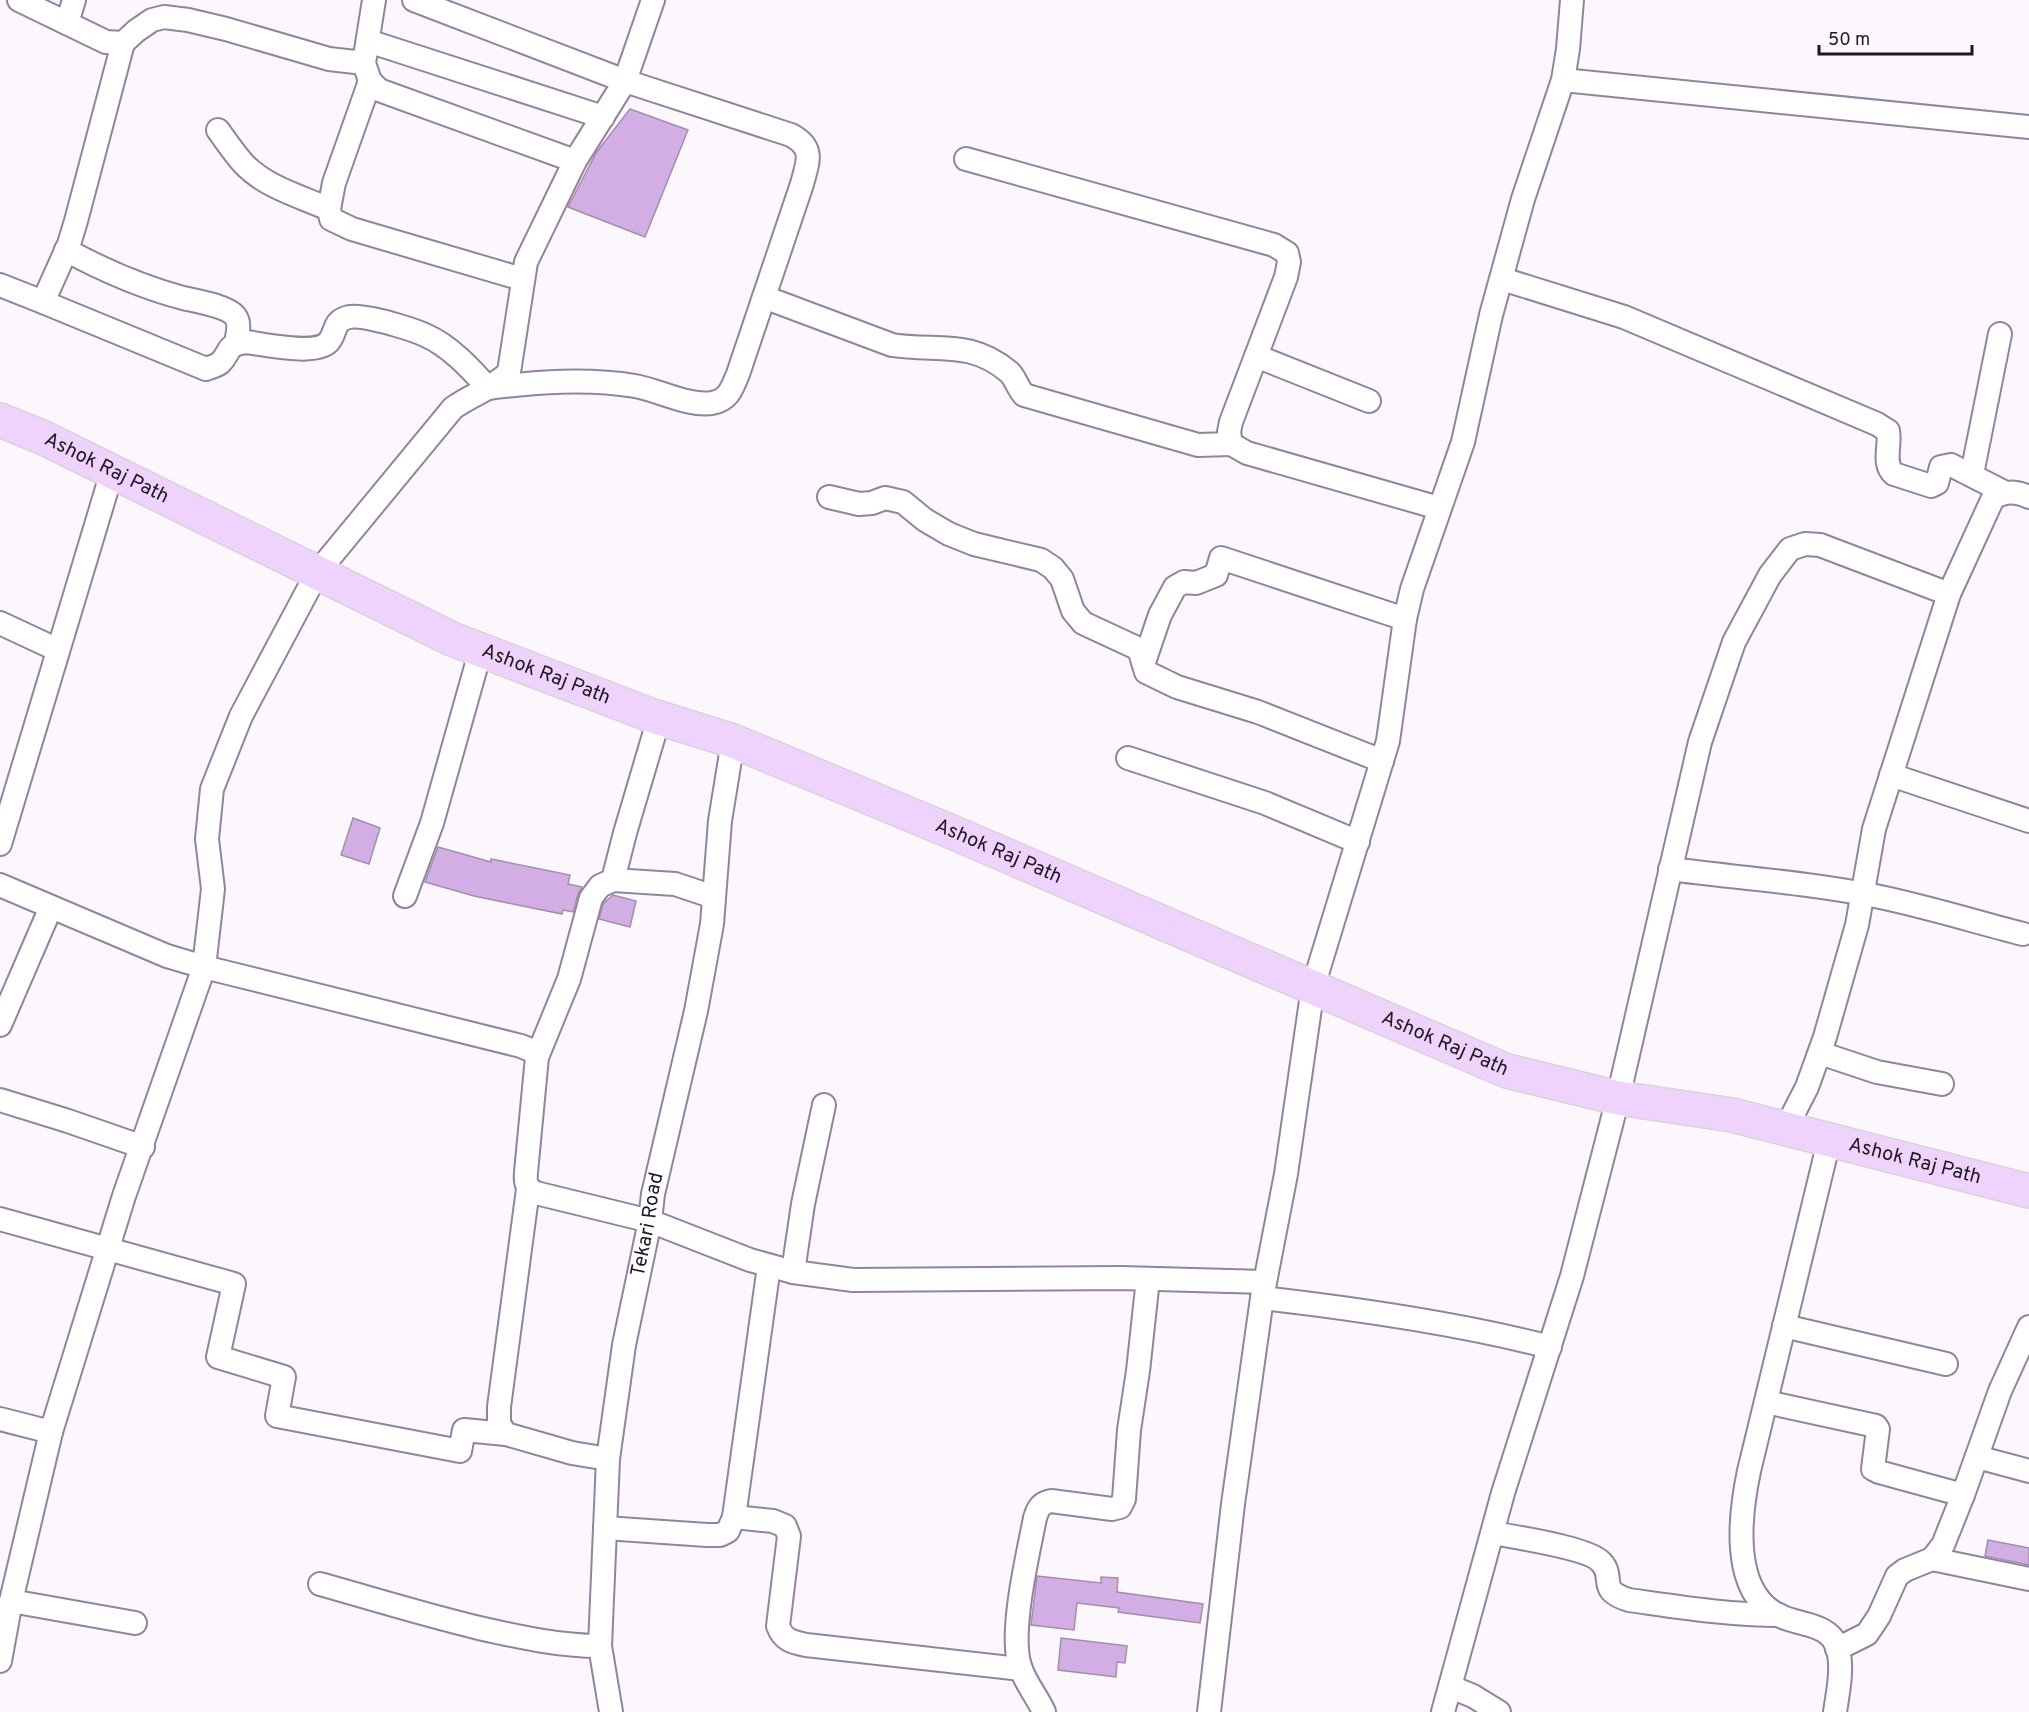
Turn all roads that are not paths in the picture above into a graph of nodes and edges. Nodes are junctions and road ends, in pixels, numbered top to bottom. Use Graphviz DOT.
graph roads {
  1 [pos="19,0"];
  2 [pos="74,0"];
  3 [pos="374,0"];
  4 [pos="414,0"];
  5 [pos="653,0"];
  6 [pos="1572,0"];
  7 [pos="67,23"];
  8 [pos="123,43"];
  9 [pos="367,61"];
  10 [pos="1563,80"];
  11 [pos="625,81"];
  12 [pos="603,117"];
  13 [pos="2029,127"];
  14 [pos="218,130"];
  15 [pos="966,159"];
  16 [pos="575,161"];
  17 [pos="328,209"];
  18 [pos="66,250"];
  19 [pos="522,279"];
  20 [pos="1502,279"];
  21 [pos="0,285"];
  22 [pos="764,297"];
  23 [pos="43,302"];
  24 [pos="2000,334"];
  25 [pos="236,343"];
  26 [pos="1256,356"];
  27 [pos="488,388"];
  28 [pos="1369,401"];
  29 [pos="0,420"];
  30 [pos="1231,444"];
  31 [pos="112,472"];
  32 [pos="1972,474"];
  33 [pos="2004,492"];
  34 [pos="829,497"];
  35 [pos="2029,497"];
  36 [pos="1439,508"];
  37 [pos="317,573"];
  38 [pos="1949,594"];
  39 [pos="1405,619"];
  40 [pos="0,623"];
  41 [pos="480,649"];
  42 [pos="58,650"];
  43 [pos="1144,662"];
  44 [pos="659,718"];
  45 [pos="733,741"];
  46 [pos="1128,758"];
  47 [pos="1382,761"];
  48 [pos="1891,775"];
  49 [pos="2029,821"];
  50 [pos="1358,842"];
  51 [pos="0,844"];
  52 [pos="1670,869"];
  53 [pos="613,880"];
  54 [pos="0,885"];
  55 [pos="1863,894"];
  56 [pos="405,896"];
  57 [pos="714,897"];
  58 [pos="51,907"];
  59 [pos="2023,934"];
  60 [pos="204,967"];
  61 [pos="1313,987"];
  62 [pos="0,1024"];
  63 [pos="1820,1053"];
  64 [pos="537,1057"];
  65 [pos="1942,1084"];
  66 [pos="1618,1098"];
  67 [pos="0,1100"];
  68 [pos="824,1105"];
  69 [pos="1786,1128"];
  70 [pos="1829,1141"];
  71 [pos="142,1147"];
  72 [pos="528,1189"];
  73 [pos="2029,1191"];
  74 [pos="0,1219"];
  75 [pos="650,1221"];
  76 [pos="108,1248"];
  77 [pos="770,1266"];
  78 [pos="793,1272"];
  79 [pos="1148,1279"];
  80 [pos="1264,1290"];
  81 [pos="1784,1326"];
  82 [pos="2029,1327"];
  83 [pos="1550,1347"];
  84 [pos="1946,1364"];
  85 [pos="1766,1402"];
  86 [pos="0,1419"];
  87 [pos="51,1432"];
  88 [pos="506,1434"];
  89 [pos="1977,1457"];
  90 [pos="608,1460"];
  91 [pos="2029,1471"];
  92 [pos="1964,1495"];
  93 [pos="734,1517"];
  94 [pos="604,1528"];
  95 [pos="1493,1533"];
  96 [pos="1932,1559"];
  97 [pos="2029,1580"];
  98 [pos="320,1584"];
  99 [pos="11,1601"];
  100 [pos="1779,1616"];
  101 [pos="135,1623"];
  102 [pos="600,1646"];
  103 [pos="1837,1649"];
  104 [pos="0,1661"];
  105 [pos="1020,1669"];
  106 [pos="1451,1688"];
  107 [pos="611,1712"];
  108 [pos="1044,1712"];
  109 [pos="1209,1712"];
  110 [pos="1443,1712"];
  111 [pos="1499,1712"];
  112 [pos="1835,1712"];
  1 -- 7 [label="street"];
  2 -- 7 [label="street"];
  3 -- 9 [label="street"];
  4 -- 11 [label="street"];
  5 -- 11 [label="street"];
  6 -- 10 [label="street"];
  7 -- 8 [label="street"];
  8 -- 9 [label="street"];
  8 -- 18 [label="street"];
  9 -- 12 [label="street"];
  9 -- 16 [label="street"];
  9 -- 17 [label="street"];
  10 -- 13 [label="street"];
  10 -- 20 [label="street"];
  11 -- 12 [label="street"];
  11 -- 22 [label="street"];
  12 -- 16 [label="street"];
  14 -- 17 [label="street"];
  15 -- 26 [label="street"];
  16 -- 19 [label="street"];
  17 -- 19 [label="street"];
  18 -- 23 [label="street"];
  18 -- 25 [label="street"];
  19 -- 27 [label="street"];
  20 -- 32 [label="street"];
  20 -- 36 [label="street"];
  21 -- 23 [label="street"];
  22 -- 27 [label="street"];
  22 -- 30 [label="street"];
  23 -- 25 [label="street"];
  24 -- 32 [label="street"];
  25 -- 27 [label="street"];
  26 -- 28 [label="street"];
  26 -- 30 [label="street"];
  27 -- 37 [label="street"];
  29 -- 31 [label="main road, Ashok Raj Path"];
  30 -- 36 [label="street"];
  31 -- 37 [label="main road, Ashok Raj Path"];
  31 -- 42 [label="street"];
  32 -- 33 [label="street"];
  33 -- 35 [label="street"];
  33 -- 38 [label="street"];
  34 -- 43 [label="street"];
  36 -- 39 [label="street"];
  37 -- 41 [label="main road, Ashok Raj Path"];
  37 -- 60 [label="street"];
  38 -- 48 [label="street"];
  38 -- 52 [label="street"];
  39 -- 43 [label="street"];
  39 -- 47 [label="street"];
  40 -- 42 [label="street"];
  41 -- 44 [label="main road, Ashok Raj Path"];
  41 -- 56 [label="street"];
  42 -- 51 [label="street"];
  43 -- 47 [label="street"];
  44 -- 45 [label="main road, Ashok Raj Path"];
  44 -- 53 [label="street"];
  45 -- 57 [label="street, Tekari Road"];
  45 -- 61 [label="main road, Ashok Raj Path"];
  46 -- 50 [label="street"];
  47 -- 50 [label="street"];
  48 -- 49 [label="street"];
  48 -- 55 [label="street"];
  50 -- 61 [label="street"];
  52 -- 55 [label="street"];
  52 -- 66 [label="street"];
  53 -- 57 [label="street"];
  53 -- 64 [label="street"];
  54 -- 58 [label="street"];
  55 -- 59 [label="street"];
  55 -- 63 [label="street"];
  57 -- 75 [label="street, Tekari Road"];
  58 -- 60 [label="street"];
  58 -- 62 [label="street"];
  60 -- 64 [label="street"];
  60 -- 71 [label="street"];
  61 -- 66 [label="main road, Ashok Raj Path"];
  61 -- 80 [label="street"];
  63 -- 65 [label="street"];
  63 -- 69 [label="street"];
  64 -- 72 [label="street"];
  66 -- 69 [label="main road, Ashok Raj Path"];
  66 -- 83 [label="street"];
  67 -- 71 [label="street"];
  68 -- 78 [label="street"];
  69 -- 70 [label="main road, Ashok Raj Path"];
  70 -- 73 [label="main road, Ashok Raj Path"];
  70 -- 81 [label="street"];
  71 -- 76 [label="street"];
  72 -- 75 [label="street"];
  72 -- 88 [label="street"];
  74 -- 76 [label="street"];
  75 -- 77 [label="street"];
  75 -- 90 [label="street, Tekari Road"];
  76 -- 87 [label="street"];
  76 -- 88 [label="street"];
  77 -- 78 [label="street"];
  77 -- 93 [label="street"];
  78 -- 79 [label="street"];
  79 -- 80 [label="street"];
  79 -- 105 [label="street"];
  80 -- 83 [label="street"];
  80 -- 109 [label="street"];
  81 -- 84 [label="street"];
  81 -- 85 [label="street"];
  82 -- 89 [label="street"];
  83 -- 95 [label="street"];
  85 -- 92 [label="street"];
  85 -- 100 [label="street"];
  86 -- 87 [label="street"];
  87 -- 99 [label="street"];
  88 -- 90 [label="street"];
  89 -- 91 [label="street"];
  89 -- 92 [label="street"];
  90 -- 94 [label="street, Tekari Road"];
  92 -- 96 [label="street"];
  93 -- 94 [label="street"];
  93 -- 105 [label="street"];
  94 -- 102 [label="street, Tekari Road"];
  95 -- 100 [label="street"];
  95 -- 106 [label="street"];
  96 -- 97 [label="street"];
  96 -- 103 [label="street"];
  98 -- 102 [label="street"];
  99 -- 101 [label="street"];
  99 -- 104 [label="street"];
  100 -- 103 [label="street"];
  102 -- 107 [label="street, Tekari Road"];
  103 -- 112 [label="street"];
  105 -- 108 [label="street"];
  106 -- 110 [label="street"];
  106 -- 111 [label="street"];
}
